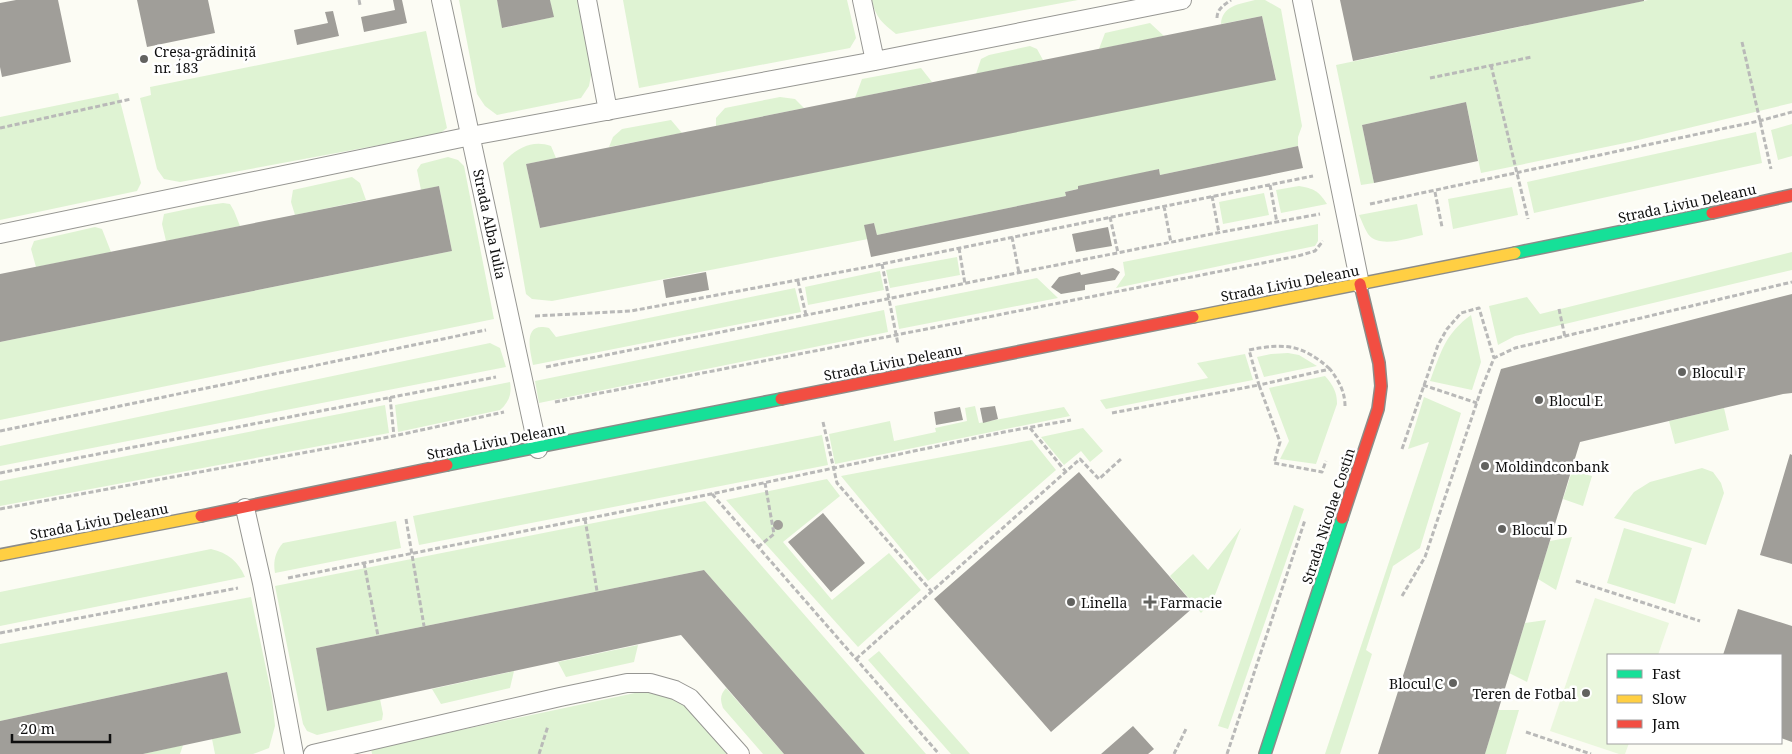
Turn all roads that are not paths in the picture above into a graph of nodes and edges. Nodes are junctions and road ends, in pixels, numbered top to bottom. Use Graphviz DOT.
graph roads {
  1 [pos="441,0"];
  2 [pos="587,0"];
  3 [pos="862,0"];
  4 [pos="1182,0"];
  5 [pos="1302,0"];
  6 [pos="1139,4"];
  7 [pos="874,61"];
  8 [pos="608,111"];
  9 [pos="471,136"];
  10 [pos="1792,195"];
  11 [pos="0,234"];
  12 [pos="1360,284"];
  13 [pos="538,449"];
  14 [pos="245,508"];
  15 [pos="0,555"];
  16 [pos="294,754"];
  17 [pos="313,754"];
  18 [pos="740,754"];
  19 [pos="1265,754"];
  1 -- 9 [label="lane, Strada Alba Iulia"];
  2 -- 8 [label="lane"];
  3 -- 7 [label="lane"];
  4 -- 6 [label="lane"];
  5 -- 12 [label="lane"];
  6 -- 7 [label="lane"];
  7 -- 8 [label="lane"];
  8 -- 9 [label="lane"];
  9 -- 11 [label="lane"];
  9 -- 13 [label="lane, Strada Alba Iulia"];
  10 -- 12 [label="main road, Strada Liviu Deleanu"];
  12 -- 13 [label="main road, Strada Liviu Deleanu"];
  12 -- 19 [label="main road, Strada Nicolae Costin"];
  13 -- 14 [label="main road, Strada Liviu Deleanu"];
  14 -- 15 [label="main road, Strada Liviu Deleanu"];
  14 -- 16 [label="lane"];
  17 -- 18 [label="lane"];
}
